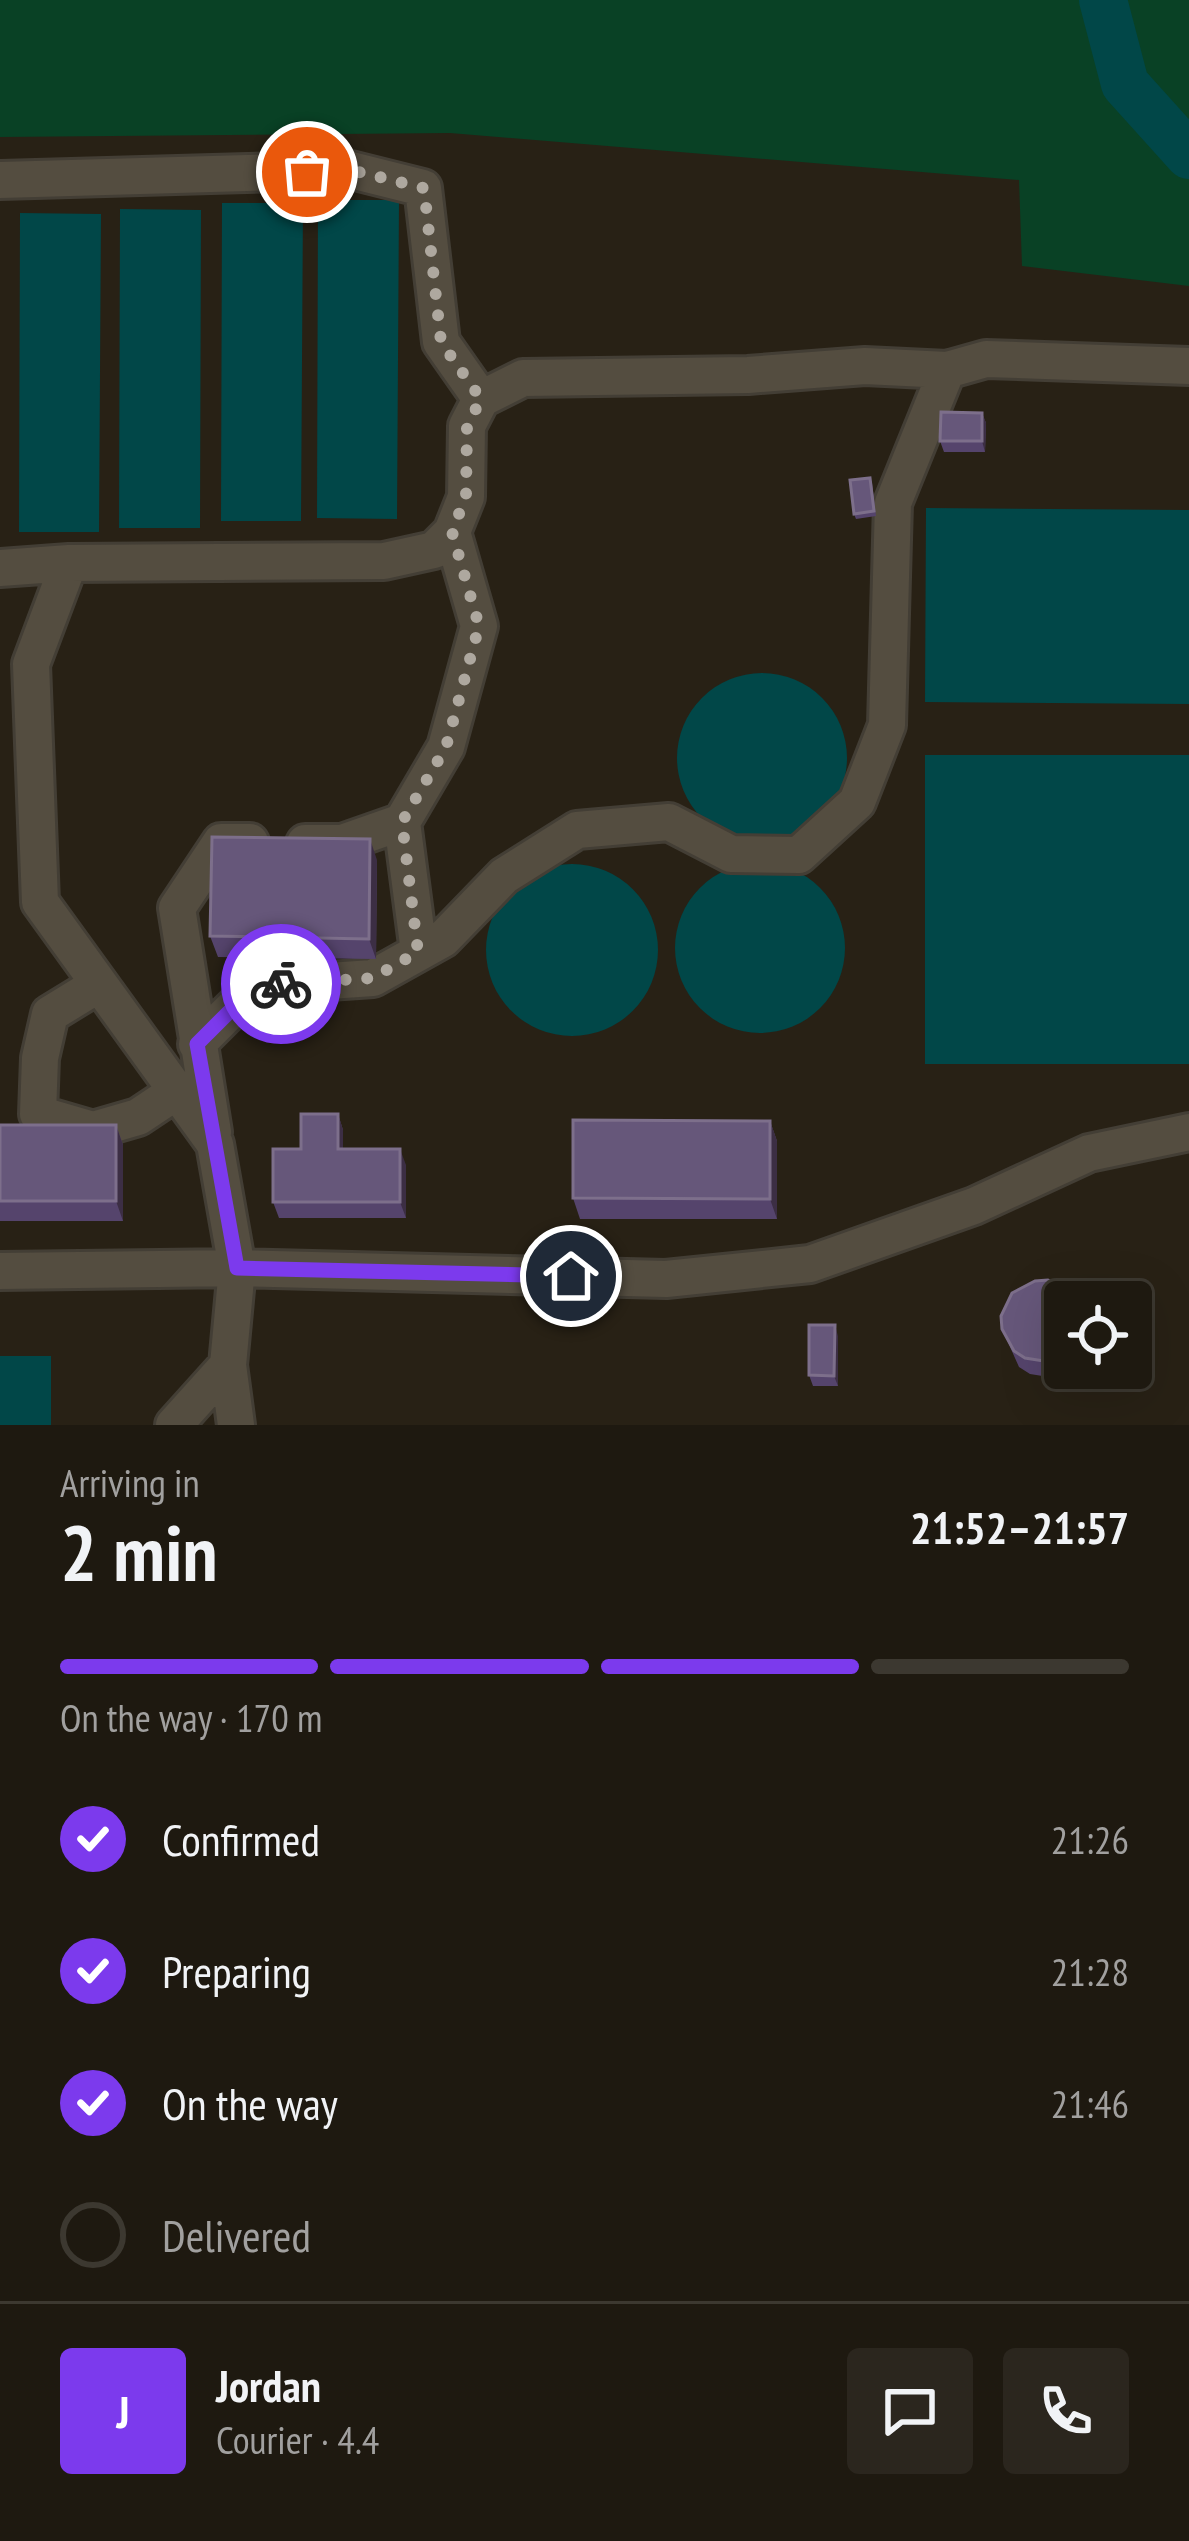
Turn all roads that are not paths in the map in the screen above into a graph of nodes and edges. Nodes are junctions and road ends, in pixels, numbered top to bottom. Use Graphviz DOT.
graph roads {
  1 [pos="0,179"];
  2 [pos="1189,366"];
  3 [pos="947,370"];
  4 [pos="481,399"];
  5 [pos="452,532"];
  6 [pos="69,563"];
  7 [pos="0,568"];
  8 [pos="402,822"];
  9 [pos="418,952"];
  10 [pos="99,984"];
  11 [pos="197,1044"];
  12 [pos="177,1091"];
  13 [pos="1189,1132"];
  14 [pos="215,1144"];
  15 [pos="237,1268"];
  16 [pos="0,1270"];
  17 [pos="228,1364"];
  18 [pos="174,1425"];
  19 [pos="236,1425"];
  1 -- 4 [label="lane"];
  2 -- 3 [label="lane"];
  3 -- 4 [label="lane"];
  3 -- 9 [label="lane"];
  4 -- 5 [label="lane"];
  5 -- 6 [label="lane"];
  5 -- 8 [label="lane"];
  6 -- 7 [label="lane"];
  6 -- 10 [label="lane"];
  8 -- 9 [label="lane"];
  8 -- 11 [label="lane"];
  9 -- 11 [label="lane"];
  10 -- 12 [label="lane"];
  10 -- 12 [label="lane"];
  11 -- 14 [label="lane"];
  12 -- 14 [label="lane"];
  13 -- 15 [label="lane"];
  14 -- 15 [label="lane"];
  15 -- 16 [label="lane"];
  15 -- 17 [label="lane"];
  17 -- 18 [label="lane"];
  17 -- 19 [label="lane"];
}
